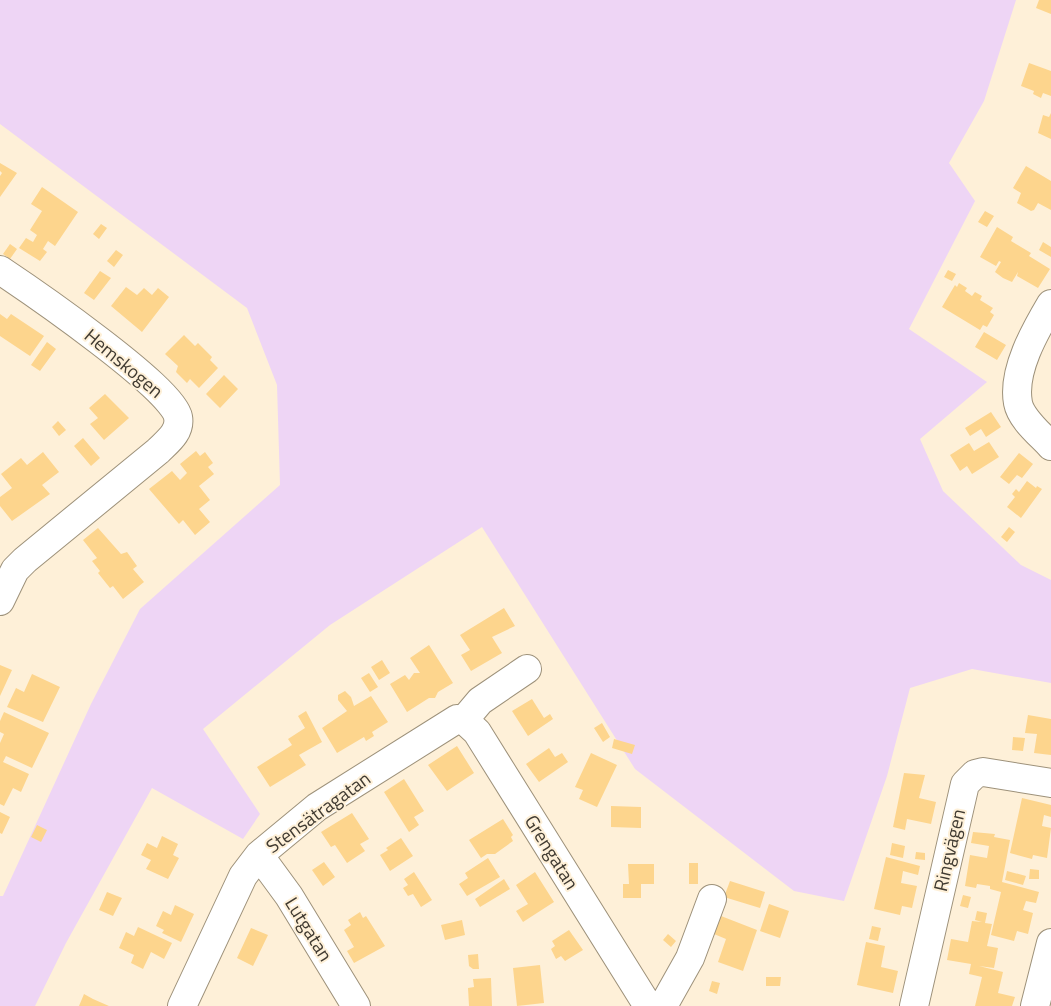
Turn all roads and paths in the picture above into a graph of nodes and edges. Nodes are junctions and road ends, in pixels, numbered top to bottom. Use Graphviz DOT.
graph roads {
  1 [pos="0,270"];
  2 [pos="1051,304"];
  3 [pos="1051,446"];
  4 [pos="7,566"];
  5 [pos="0,601"];
  6 [pos="527,669"];
  7 [pos="454,723"];
  8 [pos="1051,783"];
  9 [pos="258,855"];
  10 [pos="712,899"];
  11 [pos="1051,943"];
  12 [pos="182,1006"];
  13 [pos="356,1006"];
  14 [pos="648,1006"];
  15 [pos="663,1006"];
  16 [pos="914,1006"];
  17 [pos="1035,1006"];
  1 -- 4 [label="street, Hemskogen"];
  2 -- 3 [label="street"];
  4 -- 5 [label="street, Hemskogen"];
  6 -- 7 [label="street, Stensätragatan"];
  7 -- 9 [label="street, Stensätragatan"];
  7 -- 14 [label="street, Grengatan"];
  8 -- 16 [label="street, Ringvägen"];
  9 -- 12 [label="street, Stensätragatan"];
  9 -- 13 [label="street, Lutgatan"];
  10 -- 15 [label="street"];
  11 -- 17 [label="street"];
}
